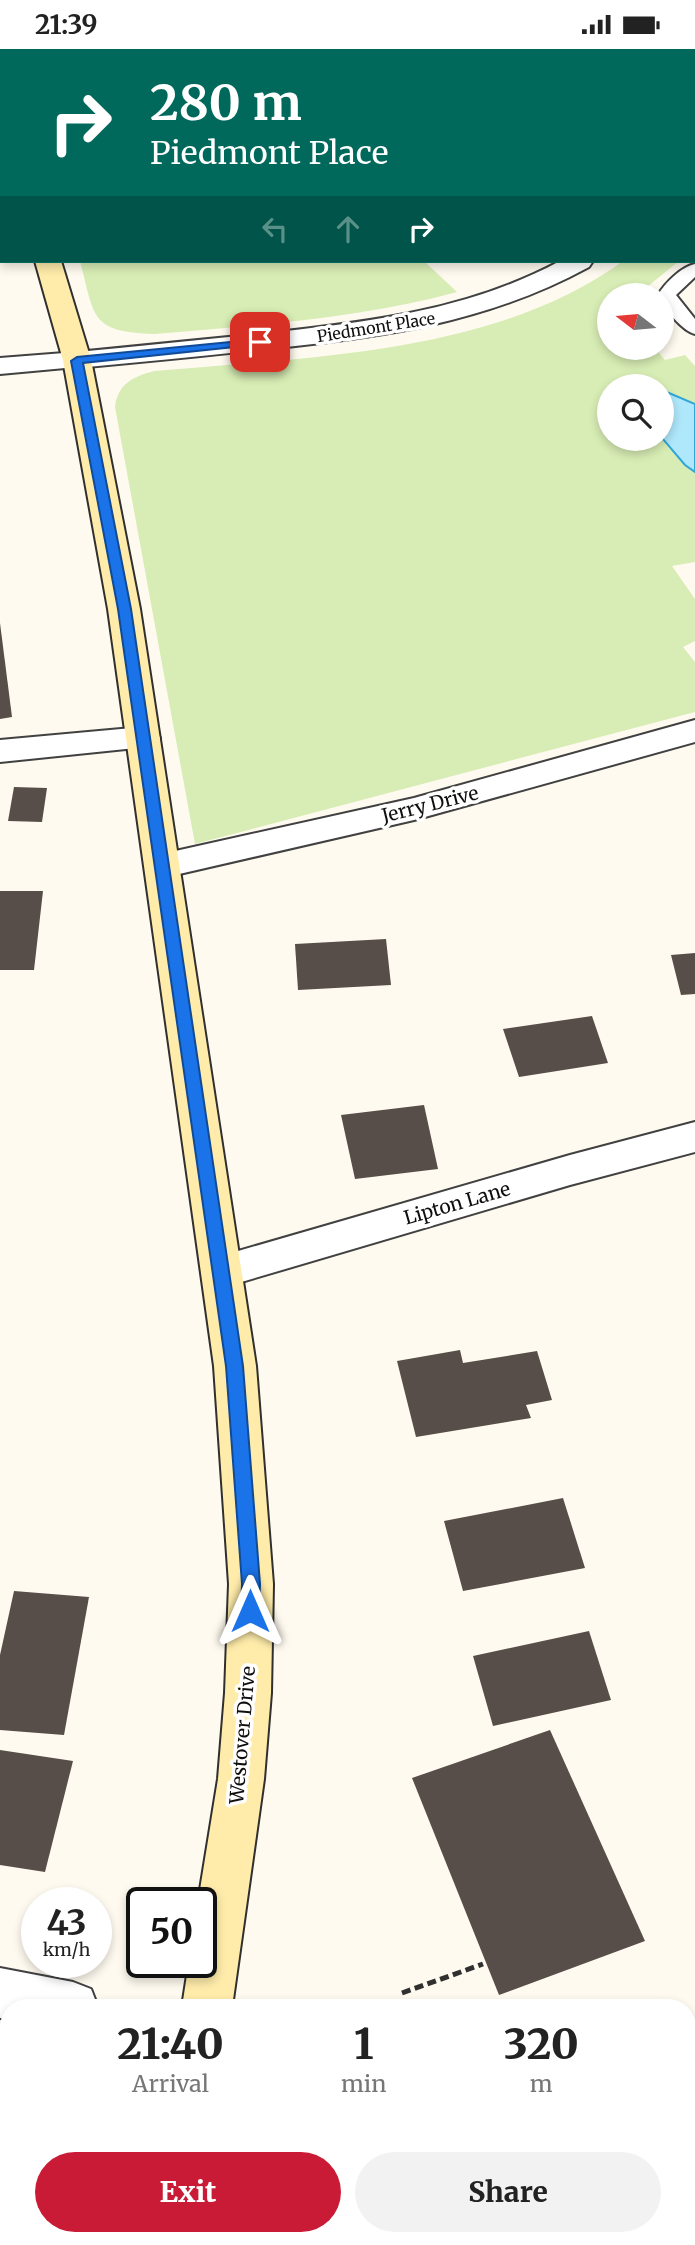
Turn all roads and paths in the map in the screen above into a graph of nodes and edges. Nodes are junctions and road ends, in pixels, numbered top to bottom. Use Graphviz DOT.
graph roads {
  1 [pos="49,263"];
  2 [pos="577,263"];
  3 [pos="695,269"];
  4 [pos="695,329"];
  5 [pos="77,361"];
  6 [pos="0,366"];
  7 [pos="695,731"];
  8 [pos="143,738"];
  9 [pos="0,751"];
  10 [pos="162,866"];
  11 [pos="695,1137"];
  12 [pos="221,1272"];
  13 [pos="482,1964"];
  14 [pos="0,1993"];
  15 [pos="402,1993"];
  16 [pos="32,1999"];
  17 [pos="208,1999"];
  1 -- 5 [label="main road, Westover Drive"];
  2 -- 5 [label="street, Piedmont Place"];
  3 -- 4 [label="lane"];
  5 -- 6 [label="street, Piedmont Place"];
  5 -- 8 [label="main road, Westover Drive"];
  7 -- 10 [label="street, Jerry Drive"];
  8 -- 9 [label="street"];
  8 -- 10 [label="main road, Westover Drive"];
  10 -- 12 [label="main road, Westover Drive"];
  11 -- 12 [label="street, Lipton Lane"];
  12 -- 17 [label="main road, Westover Drive"];
  13 -- 15 [label="path"];
  14 -- 16 [label="street"];
}
